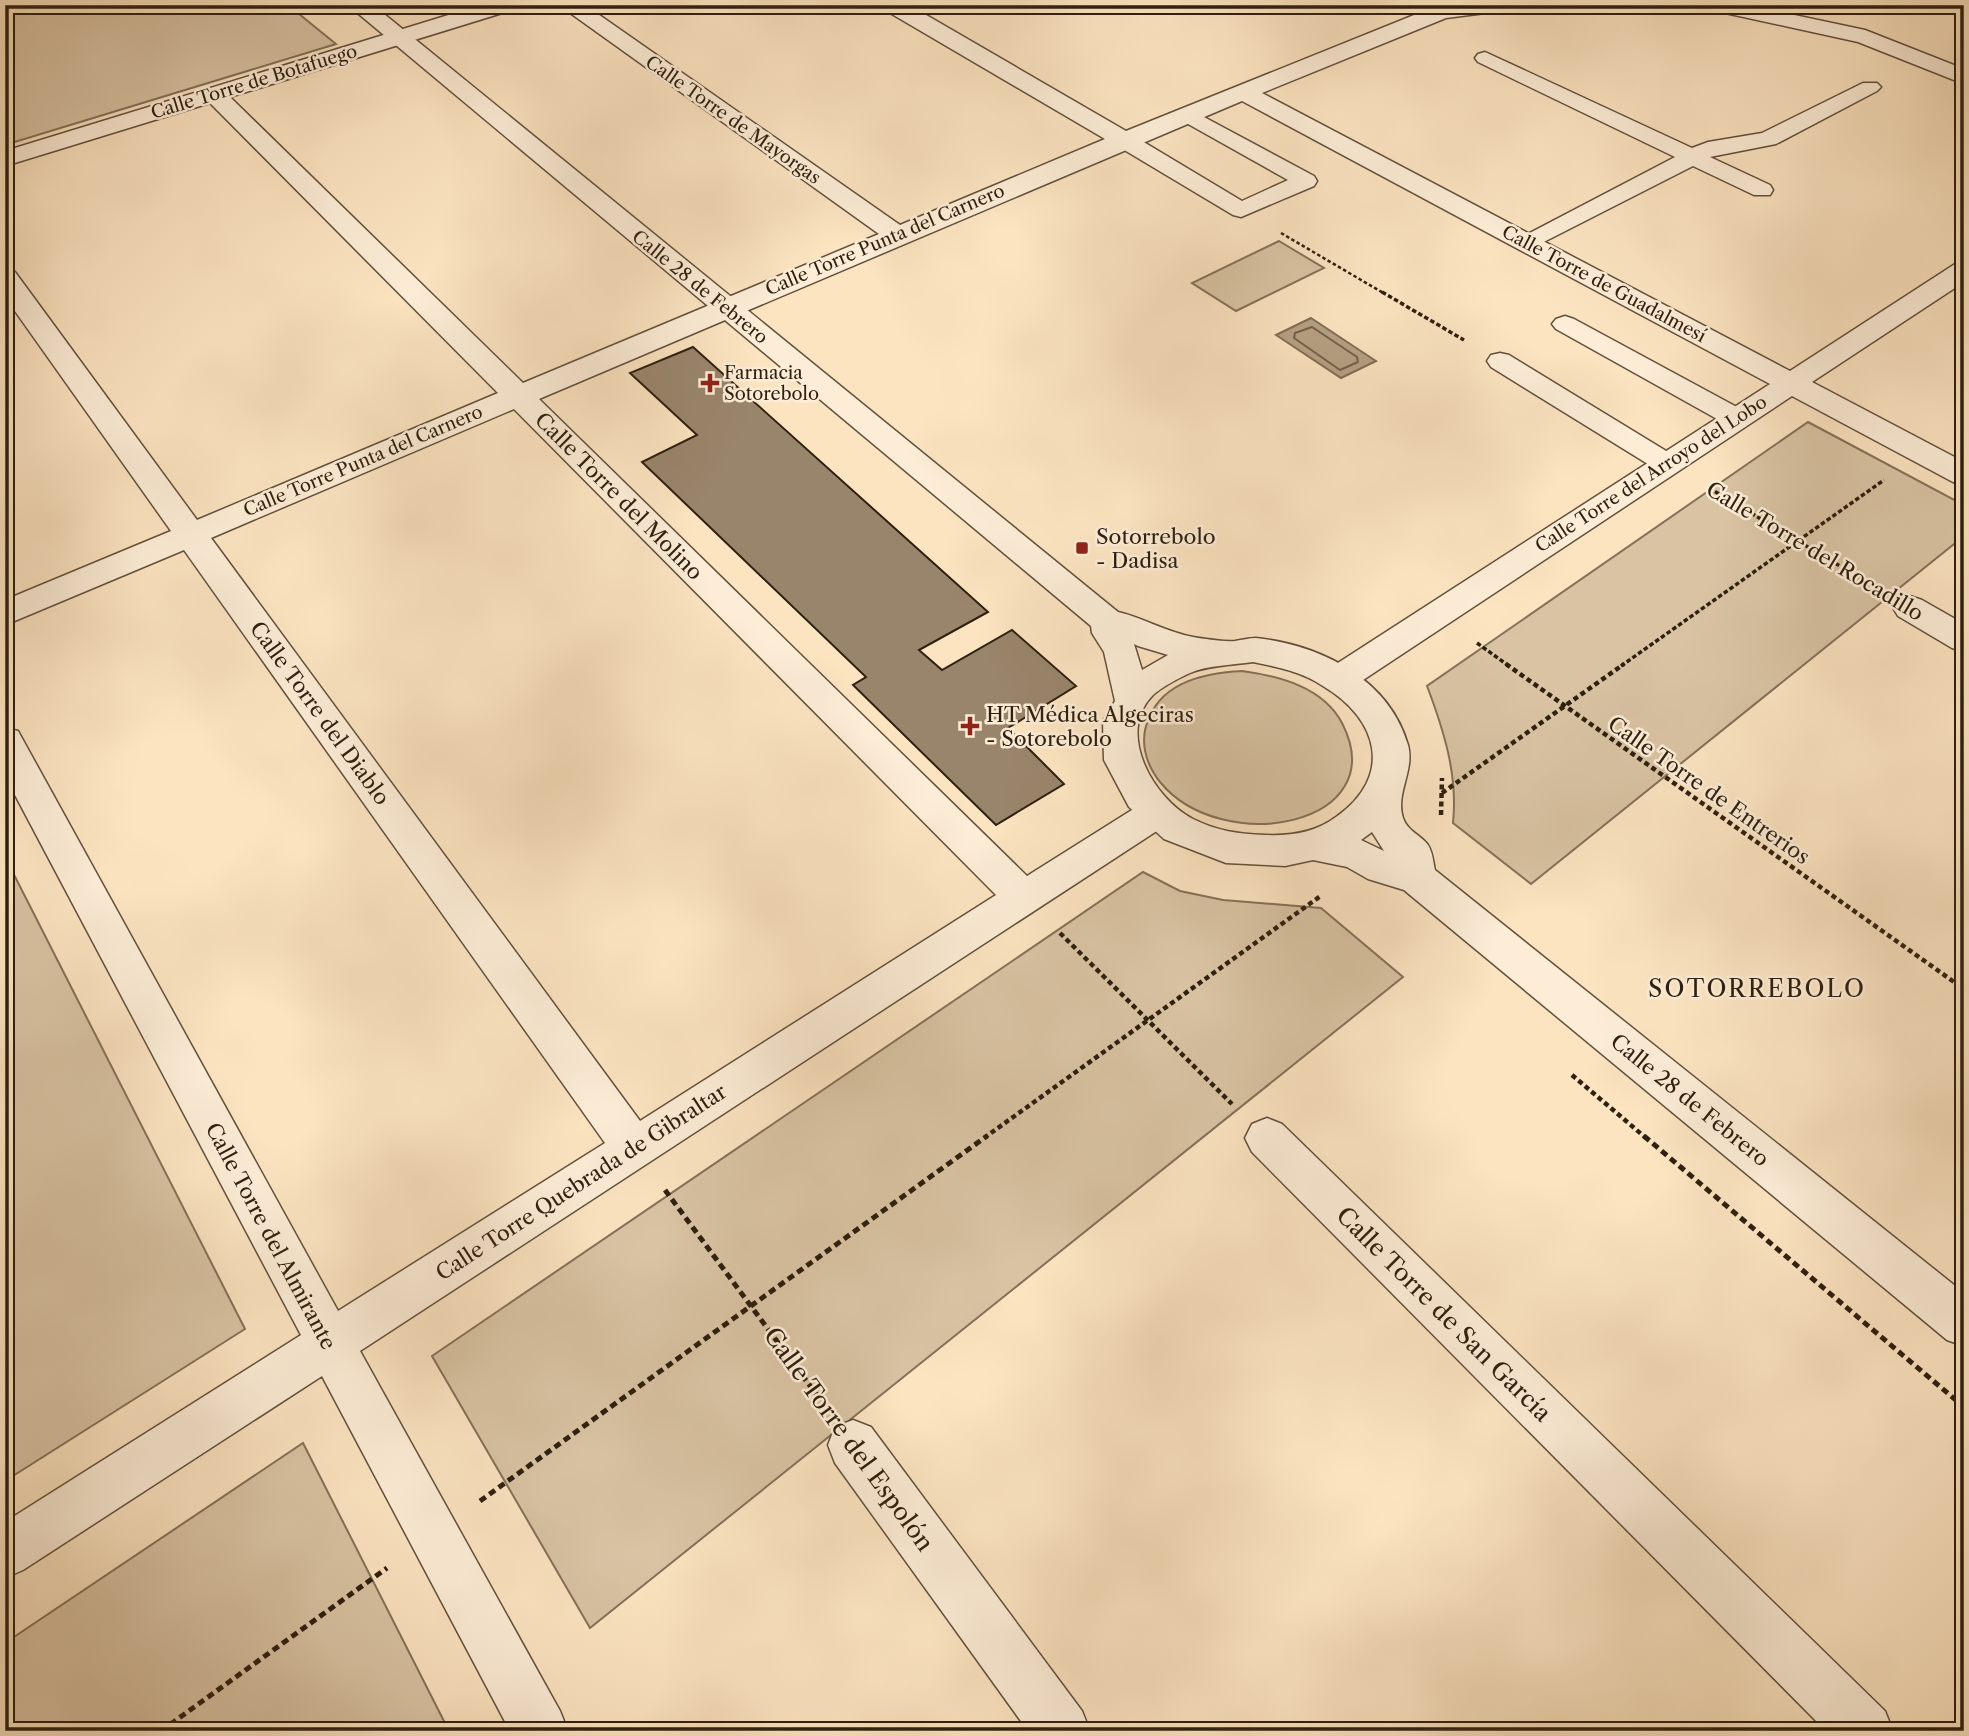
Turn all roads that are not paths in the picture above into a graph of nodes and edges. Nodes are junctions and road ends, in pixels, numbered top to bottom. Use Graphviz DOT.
graph roads {
  1 [pos="359,5"];
  2 [pos="504,5"];
  3 [pos="570,5"];
  4 [pos="893,5"];
  5 [pos="1501,5"];
  6 [pos="1716,5"];
  7 [pos="398,37"];
  8 [pos="1485,58"];
  9 [pos="1964,77"];
  10 [pos="1870,87"];
  11 [pos="1245,93"];
  12 [pos="214,94"];
  13 [pos="1189,115"];
  14 [pos="1125,141"];
  15 [pos="1693,157"];
  16 [pos="5,159"];
  17 [pos="1762,190"];
  18 [pos="897,235"];
  19 [pos="1528,243"];
  20 [pos="1964,270"];
  21 [pos="5,278"];
  22 [pos="726,308"];
  23 [pos="1565,324"];
  24 [pos="1500,361"];
  25 [pos="1791,383"];
  26 [pos="518,395"];
  27 [pos="1735,418"];
  28 [pos="1667,463"];
  29 [pos="1964,475"];
  30 [pos="191,534"];
  31 [pos="1910,608"];
  32 [pos="5,613"];
  33 [pos="1107,621"];
  34 [pos="1964,640"];
  35 [pos="1223,651"];
  36 [pos="1339,679"];
  37 [pos="1130,699"];
  38 [pos="5,741"];
  39 [pos="1383,796"];
  40 [pos="1156,813"];
  41 [pos="1316,846"];
  42 [pos="1417,878"];
  43 [pos="1024,898"];
  44 [pos="1267,1138"];
  45 [pos="634,1148"];
  46 [pos="1964,1322"];
  47 [pos="329,1344"];
  48 [pos="853,1445"];
  49 [pos="5,1552"];
  50 [pos="540,1731"];
  51 [pos="1062,1731"];
  52 [pos="1865,1731"];
  1 -- 7 [label="street, Calle 28 de Febrero"];
  2 -- 7 [label="street, Calle Torre de Botafuego"];
  3 -- 18 [label="street, Calle Torre de Mayorgas"];
  4 -- 14 [label="street"];
  5 -- 11 [label="street, Calle Torre Punta del Carnero"];
  6 -- 9 [label="street"];
  7 -- 12 [label="street, Calle Torre de Botafuego"];
  7 -- 22 [label="street, Calle 28 de Febrero"];
  8 -- 15 [label="lane"];
  10 -- 15 [label="lane"];
  11 -- 13 [label="street, Calle Torre Punta del Carnero"];
  11 -- 19 [label="street, Calle Torre de Guadalmesí"];
  12 -- 16 [label="street, Calle Torre de Botafuego"];
  12 -- 26 [label="street, Calle Torre del Molino"];
  13 -- 14 [label="street, Calle Torre Punta del Carnero"];
  13 -- 14 [label="lane"];
  14 -- 18 [label="street, Calle Torre Punta del Carnero"];
  15 -- 17 [label="lane"];
  15 -- 19 [label="lane"];
  18 -- 22 [label="street, Calle Torre Punta del Carnero"];
  19 -- 25 [label="street, Calle Torre de Guadalmesí"];
  20 -- 25 [label="street, Calle Torre del Arroyo del Lobo"];
  21 -- 30 [label="street, Calle Torre del Diablo"];
  22 -- 26 [label="street, Calle Torre Punta del Carnero"];
  22 -- 33 [label="street, Calle 28 de Febrero"];
  23 -- 27 [label="lane"];
  24 -- 28 [label="lane"];
  25 -- 27 [label="street, Calle Torre del Arroyo del Lobo"];
  25 -- 29 [label="street, Calle Torre de Guadalmesí"];
  26 -- 30 [label="street, Calle Torre Punta del Carnero"];
  26 -- 43 [label="street, Calle Torre del Molino"];
  27 -- 28 [label="street, Calle Torre del Arroyo del Lobo"];
  28 -- 36 [label="street, Calle Torre del Arroyo del Lobo"];
  30 -- 32 [label="street, Calle Torre Punta del Carnero"];
  30 -- 45 [label="street, Calle Torre del Diablo"];
  31 -- 34 [label="street, Calle Torre del Rocadillo"];
  33 -- 35 [label="street, Calle 28 de Febrero"];
  33 -- 37 [label="street, Calle 28 de Febrero"];
  35 -- 36 [label="street"];
  35 -- 37 [label="street"];
  36 -- 39 [label="street"];
  37 -- 40 [label="street"];
  38 -- 47 [label="street, Calle Torre del Almirante"];
  39 -- 41 [label="street"];
  39 -- 42 [label="street, Calle 28 de Febrero"];
  40 -- 41 [label="street"];
  40 -- 43 [label="street, Calle Torre Quebrada de Gibraltar"];
  41 -- 42 [label="street, Calle 28 de Febrero"];
  42 -- 46 [label="street, Calle 28 de Febrero"];
  43 -- 45 [label="street, Calle Torre Quebrada de Gibraltar"];
  44 -- 52 [label="street, Calle Torre de San García"];
  45 -- 47 [label="street, Calle Torre Quebrada de Gibraltar"];
  47 -- 49 [label="street, Calle Torre Quebrada de Gibraltar"];
  47 -- 50 [label="street, Calle Torre del Almirante"];
  48 -- 51 [label="street, Calle Torre del Espolón"];
}
